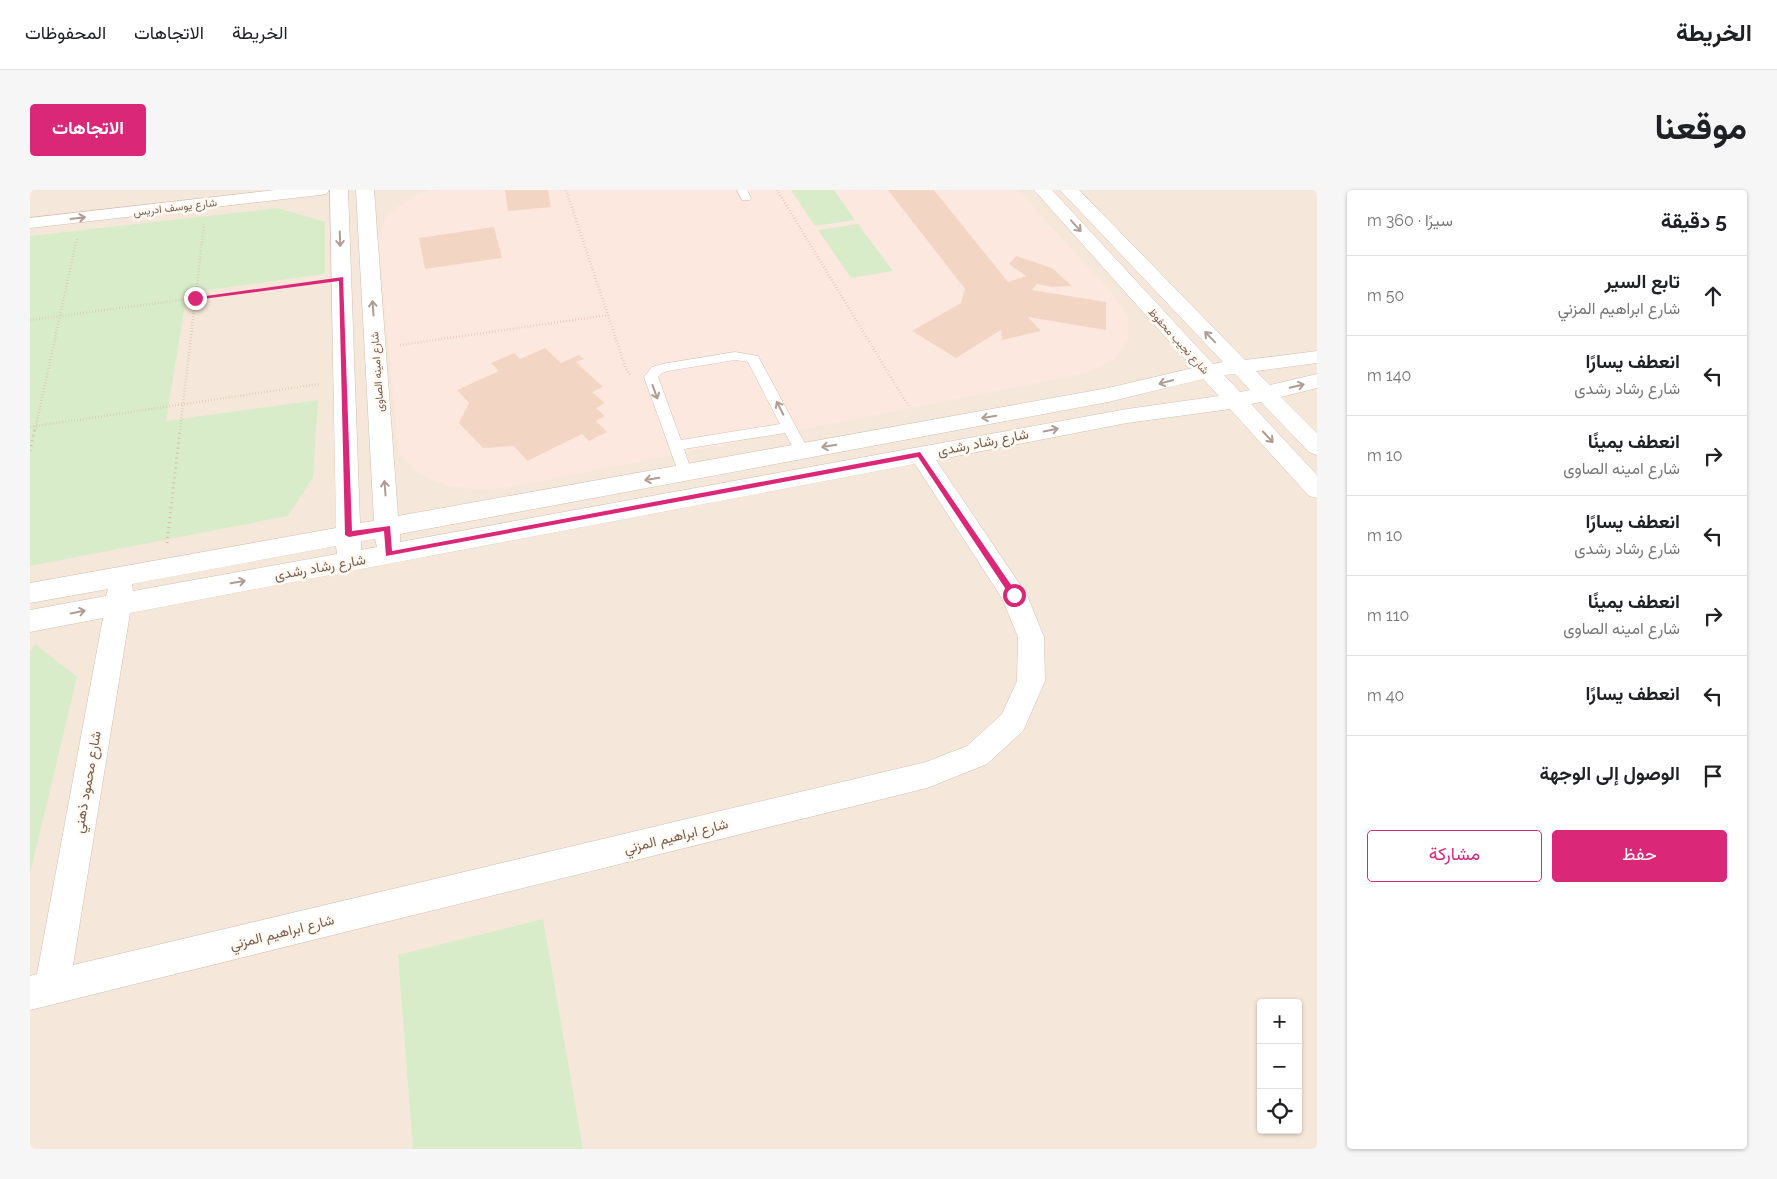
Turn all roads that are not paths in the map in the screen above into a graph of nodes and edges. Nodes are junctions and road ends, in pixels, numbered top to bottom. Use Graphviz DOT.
graph roads {
  1 [pos="193,190"];
  2 [pos="320,190"];
  3 [pos="339,190"];
  4 [pos="365,190"];
  5 [pos="1043,190"];
  6 [pos="1069,190"];
  7 [pos="30,208"];
  8 [pos="30,223"];
  9 [pos="1317,357"];
  10 [pos="1238,366"];
  11 [pos="1207,371"];
  12 [pos="1317,381"];
  13 [pos="1266,394"];
  14 [pos="1234,400"];
  15 [pos="790,427"];
  16 [pos="929,440"];
  17 [pos="675,446"];
  18 [pos="1317,447"];
  19 [pos="802,451"];
  20 [pos="685,473"];
  21 [pos="1317,490"];
  22 [pos="387,528"];
  23 [pos="349,535"];
  24 [pos="389,554"];
  25 [pos="350,561"];
  26 [pos="120,590"];
  27 [pos="30,593"];
  28 [pos="30,621"];
  29 [pos="41,990"];
  1 -- 7 [label="street, شارع يوسف ادريس"];
  8 -- 2 [label="street, شارع يوسف ادريس, one-way"];
  3 -- 23 [label="street, one-way"];
  22 -- 4 [label="street, شارع امينه الصاوى, one-way"];
  5 -- 11 [label="street, شارع نجيب محفوظ, one-way"];
  10 -- 6 [label="street, شارع نجيب محفوظ, one-way"];
  9 -- 10 [label="street, شارع رشاد رشدى"];
  10 -- 11 [label="street, شارع رشاد رشدى"];
  10 -- 13 [label="street, شارع نجيب محفوظ"];
  11 -- 14 [label="street, شارع نجيب محفوظ"];
  11 -- 16 [label="street, شارع رشاد رشدى, one-way"];
  13 -- 12 [label="street, شارع رشاد رشدى, one-way"];
  13 -- 14 [label="street, شارع رشاد رشدى"];
  13 -- 18 [label="street, شارع نجيب محفوظ"];
  16 -- 14 [label="street, شارع رشاد رشدى, one-way"];
  14 -- 21 [label="street, شارع نجيب محفوظ, one-way"];
  15 -- 17 [label="lane"];
  15 -- 17 [label="lane, one-way"];
  15 -- 19 [label="lane"];
  16 -- 19 [label="street, شارع رشاد رشدى, one-way"];
  16 -- 24 [label="street, شارع رشاد رشدى"];
  16 -- 29 [label="street, شارع ابراهيم المزني"];
  17 -- 20 [label="lane"];
  19 -- 20 [label="street, شارع رشاد رشدى"];
  20 -- 22 [label="street, شارع رشاد رشدى, one-way"];
  22 -- 23 [label="street, شارع رشاد رشدى"];
  22 -- 24 [label="street, شارع امينه الصاوى"];
  23 -- 25 [label="street"];
  23 -- 26 [label="street, شارع رشاد رشدى"];
  24 -- 25 [label="street, شارع رشاد رشدى"];
  26 -- 25 [label="street, شارع رشاد رشدى, one-way"];
  26 -- 27 [label="street, شارع رشاد رشدى"];
  28 -- 26 [label="street, شارع رشاد رشدى, one-way"];
  26 -- 29 [label="street, شارع محمود ذهني"];
}
